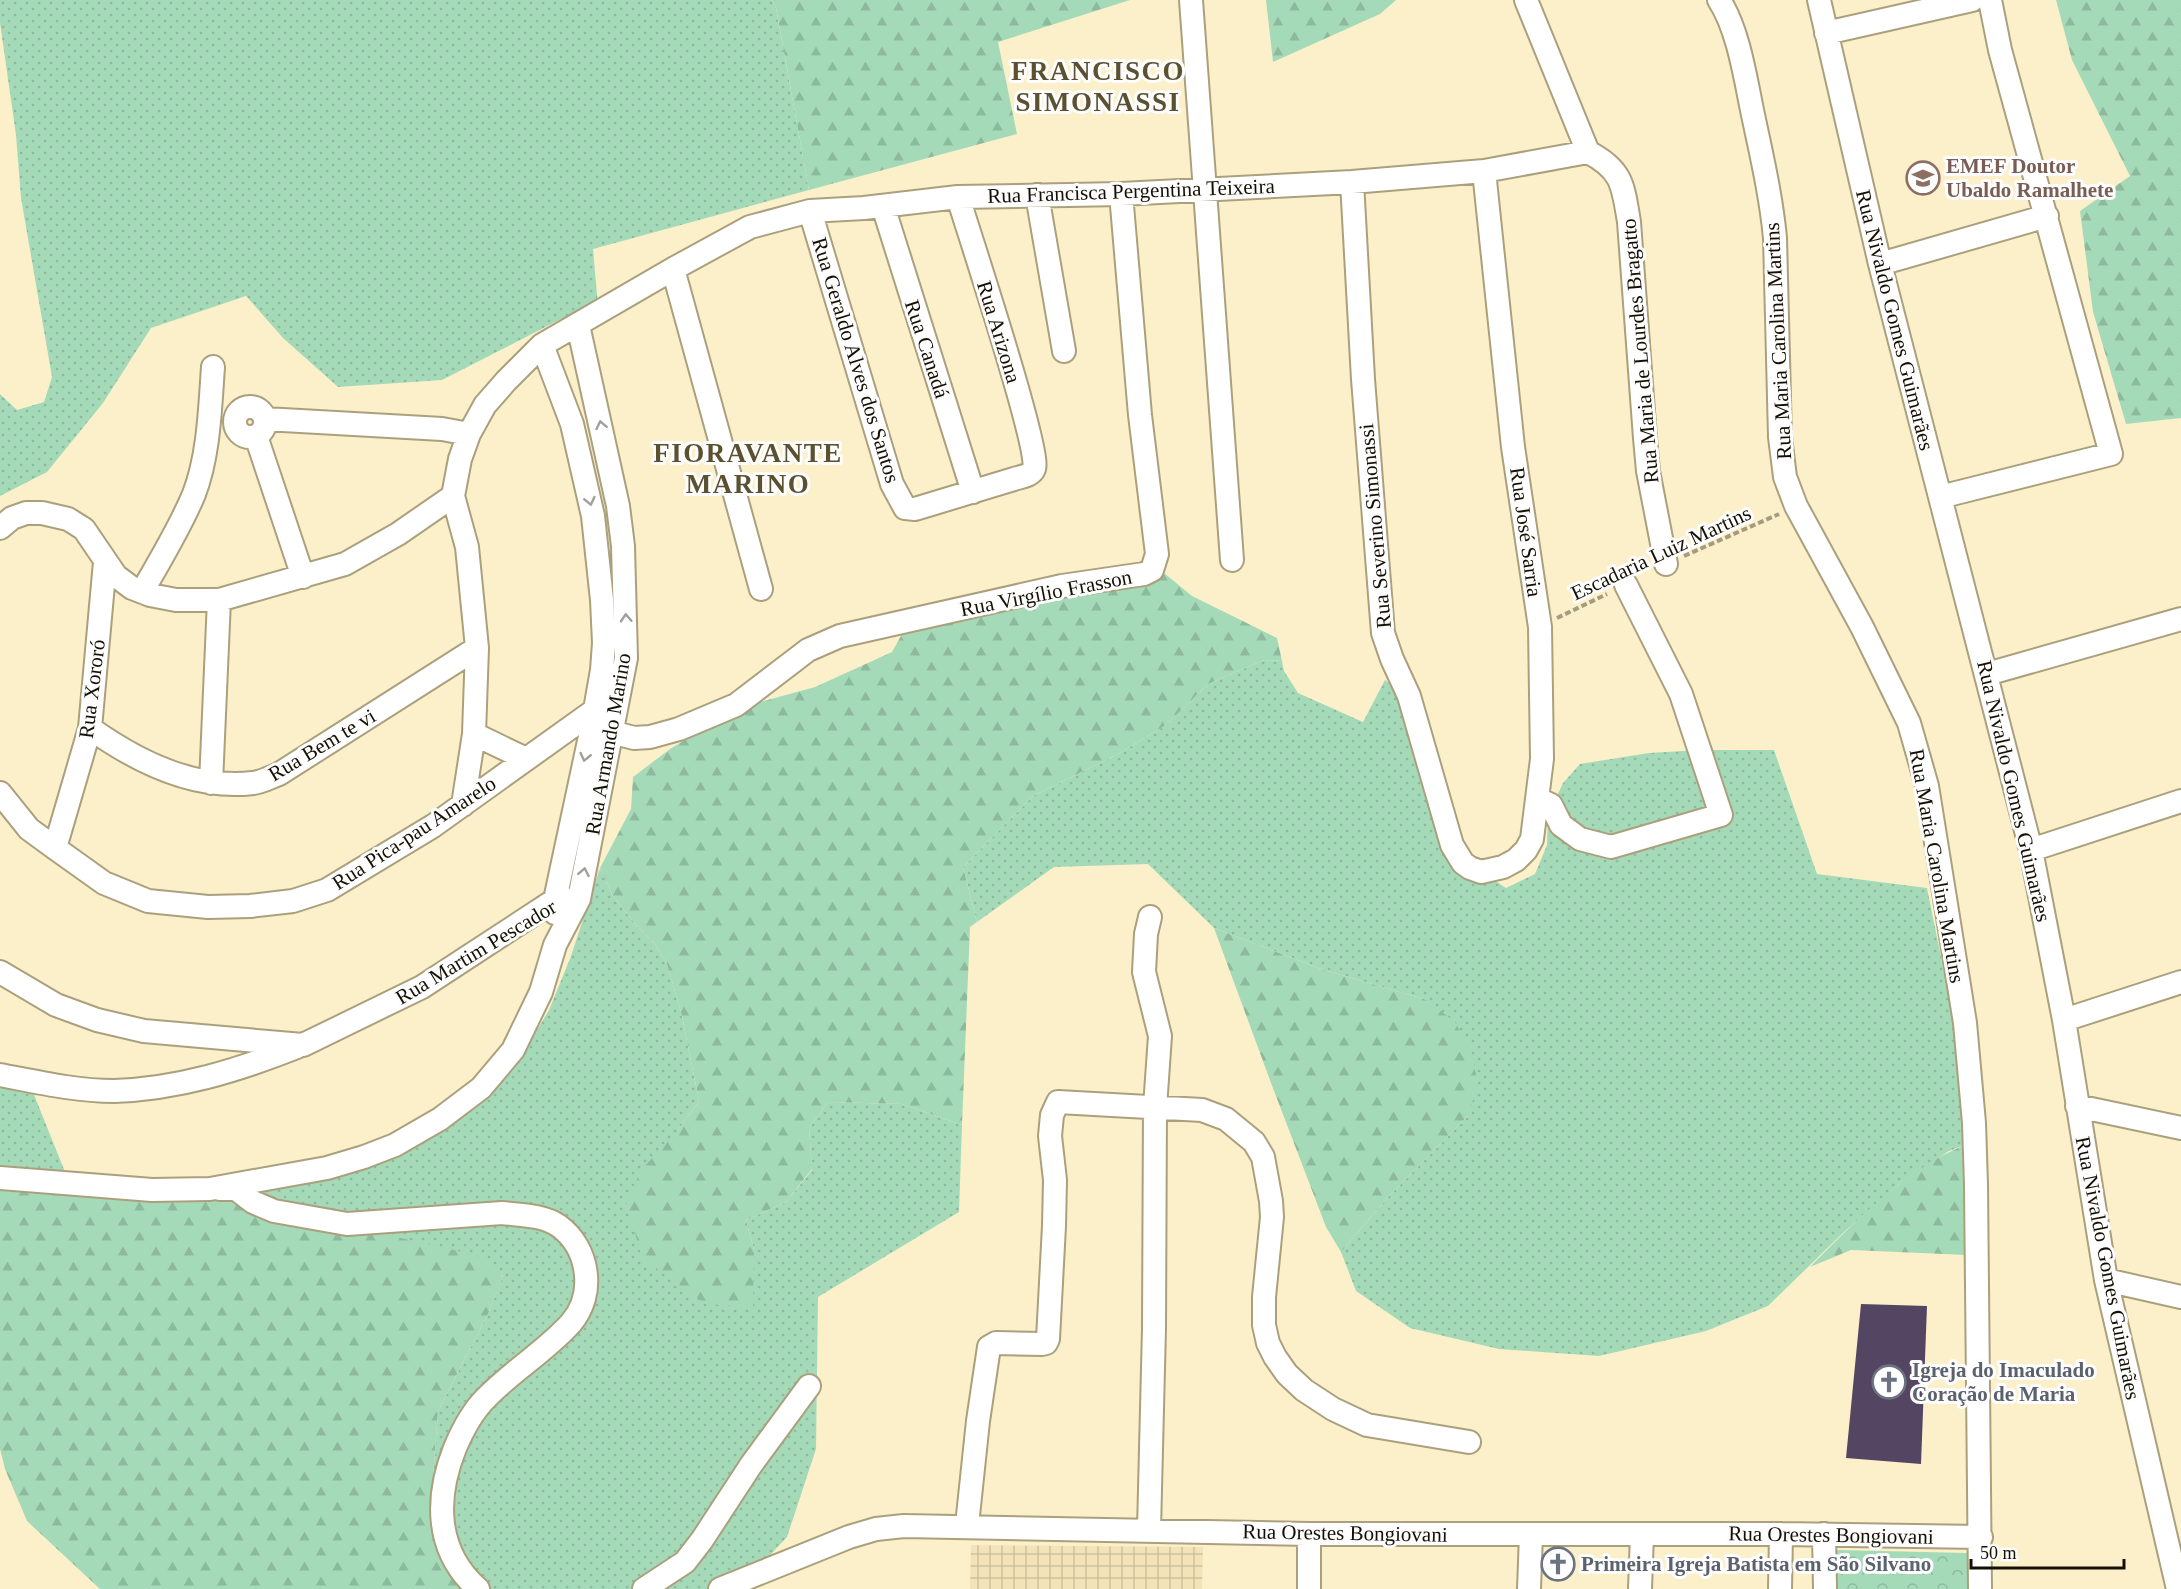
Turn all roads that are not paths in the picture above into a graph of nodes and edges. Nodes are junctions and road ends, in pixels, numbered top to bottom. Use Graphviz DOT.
graph roads {
  1 [pos="1191,0"];
  2 [pos="1526,0"];
  3 [pos="1719,0"];
  4 [pos="1819,0"];
  5 [pos="1972,0"];
  6 [pos="1990,0"];
  7 [pos="1826,33"];
  8 [pos="1588,152"];
  9 [pos="1484,171"];
  10 [pos="1352,182"];
  11 [pos="1205,190"];
  12 [pos="1121,194"];
  13 [pos="1037,195"];
  14 [pos="958,197"];
  15 [pos="883,206"];
  16 [pos="810,211"];
  17 [pos="2047,216"];
  18 [pos="1880,264"];
  19 [pos="673,269"];
  20 [pos="578,325"];
  21 [pos="542,345"];
  22 [pos="1064,351"];
  23 [pos="213,367"];
  24 [pos="209,417"];
  25 [pos="261,428"];
  26 [pos="469,434"];
  27 [pos="973,492"];
  28 [pos="453,496"];
  29 [pos="1940,497"];
  30 [pos="1,528"];
  31 [pos="1232,560"];
  32 [pos="105,562"];
  33 [pos="1666,564"];
  34 [pos="303,577"];
  35 [pos="1626,585"];
  36 [pos="761,589"];
  37 [pos="142,592"];
  38 [pos="219,600"];
  39 [pos="2181,619"];
  40 [pos="477,648"];
  41 [pos="1987,674"];
  42 [pos="600,723"];
  43 [pos="90,728"];
  44 [pos="474,734"];
  45 [pos="526,759"];
  46 [pos="211,783"];
  47 [pos="0,793"];
  48 [pos="1538,799"];
  49 [pos="2181,801"];
  50 [pos="463,805"];
  51 [pos="55,848"];
  52 [pos="2031,850"];
  53 [pos="1490,871"];
  54 [pos="579,899"];
  55 [pos="555,900"];
  56 [pos="1150,917"];
  57 [pos="555,945"];
  58 [pos="0,972"];
  59 [pos="2181,982"];
  60 [pos="2064,1020"];
  61 [pos="303,1045"];
  62 [pos="0,1075"];
  63 [pos="2077,1106"];
  64 [pos="1155,1107"];
  65 [pos="2181,1128"];
  66 [pos="0,1178"];
  67 [pos="210,1189"];
  68 [pos="2106,1280"];
  69 [pos="2181,1297"];
  70 [pos="809,1386"];
  71 [pos="1469,1442"];
  72 [pos="967,1526"];
  73 [pos="1149,1530"];
  74 [pos="1309,1534"];
  75 [pos="1531,1534"];
  76 [pos="1642,1534"];
  77 [pos="1781,1534"];
  78 [pos="1824,1534"];
  79 [pos="1981,1538"];
  80 [pos="478,1589"];
  81 [pos="644,1589"];
  82 [pos="720,1589"];
  83 [pos="1309,1589"];
  84 [pos="1529,1589"];
  85 [pos="1640,1589"];
  86 [pos="1780,1589"];
  87 [pos="1825,1589"];
  88 [pos="1980,1589"];
  89 [pos="2178,1589"];
  1 -- 11 [label="street"];
  2 -- 8 [label="street"];
  3 -- 79 [label="street, Rua Maria Carolina Martins"];
  4 -- 7 [label="street, Rua Nivaldo Gomes Guimarães"];
  5 -- 7 [label="street"];
  6 -- 17 [label="street"];
  7 -- 18 [label="street, Rua Nivaldo Gomes Guimarães"];
  8 -- 9 [label="street, Rua Francisca Pergentina Teixeira"];
  8 -- 33 [label="street, Rua Maria de Lourdes Bragatto"];
  9 -- 10 [label="street, Rua Francisca Pergentina Teixeira"];
  9 -- 48 [label="street, Rua José Sarria"];
  10 -- 11 [label="street, Rua Francisca Pergentina Teixeira"];
  10 -- 53 [label="street, Rua Severino Simonassi"];
  11 -- 12 [label="street, Rua Francisca Pergentina Teixeira"];
  11 -- 31 [label="street"];
  12 -- 13 [label="street, Rua Francisca Pergentina Teixeira"];
  12 -- 42 [label="street, Rua Virgílio Frasson"];
  13 -- 14 [label="street, Rua Francisca Pergentina Teixeira"];
  13 -- 22 [label="street"];
  14 -- 15 [label="street, Rua Francisca Pergentina Teixeira"];
  14 -- 27 [label="street, Rua Arizona"];
  15 -- 16 [label="street, Rua Francisca Pergentina Teixeira"];
  15 -- 27 [label="street, Rua Canadá"];
  16 -- 19 [label="street, Rua Francisca Pergentina Teixeira"];
  16 -- 27 [label="street, Rua Geraldo Alves dos Santos"];
  17 -- 18 [label="street"];
  17 -- 29 [label="street"];
  18 -- 29 [label="street, Rua Nivaldo Gomes Guimarães"];
  19 -- 20 [label="street, Rua Francisca Pergentina Teixeira"];
  19 -- 36 [label="street"];
  20 -- 21 [label="street, Rua Francisca Pergentina Teixeira"];
  42 -- 20 [label="street, Rua Armando Marino, one-way"];
  21 -- 26 [label="street, Rua Francisca Pergentina Teixeira"];
  21 -- 42 [label="street, Rua Armando Marino, one-way"];
  23 -- 24 [label="street"];
  24 -- 25 [label="street"];
  24 -- 37 [label="street"];
  25 -- 26 [label="street"];
  25 -- 34 [label="street"];
  26 -- 28 [label="street, Rua Francisca Pergentina Teixeira"];
  28 -- 34 [label="street"];
  28 -- 40 [label="street"];
  29 -- 41 [label="street, Rua Nivaldo Gomes Guimarães"];
  30 -- 32 [label="street"];
  32 -- 37 [label="street"];
  32 -- 43 [label="street, Rua Xororó"];
  34 -- 38 [label="street"];
  35 -- 48 [label="street"];
  37 -- 38 [label="street"];
  38 -- 46 [label="street"];
  39 -- 41 [label="street"];
  40 -- 44 [label="street"];
  40 -- 46 [label="street, Rua Bem te vi"];
  41 -- 52 [label="street, Rua Nivaldo Gomes Guimarães"];
  42 -- 45 [label="street, Rua Pica-pau Amarelo"];
  54 -- 42 [label="street, Rua Armando Marino, one-way"];
  42 -- 55 [label="street, Rua Armando Marino, one-way"];
  43 -- 46 [label="street, Rua Bem te vi"];
  43 -- 51 [label="street, Rua Xororó"];
  44 -- 45 [label="street"];
  44 -- 50 [label="street"];
  45 -- 50 [label="street, Rua Pica-pau Amarelo"];
  47 -- 51 [label="street, Rua Pica-pau Amarelo"];
  48 -- 53 [label="street, Rua José Sarria"];
  49 -- 52 [label="street"];
  50 -- 51 [label="street, Rua Pica-pau Amarelo"];
  52 -- 60 [label="street, Rua Nivaldo Gomes Guimarães"];
  54 -- 55 [label="street, Rua Martim Pescador"];
  54 -- 57 [label="street, Rua Armando Marino"];
  55 -- 57 [label="street, Rua Armando Marino"];
  55 -- 61 [label="street, Rua Martim Pescador"];
  56 -- 64 [label="street"];
  57 -- 67 [label="street, Rua Armando Marino"];
  58 -- 61 [label="street"];
  59 -- 60 [label="street"];
  60 -- 63 [label="street, Rua Nivaldo Gomes Guimarães"];
  61 -- 62 [label="street, Rua Martim Pescador"];
  63 -- 65 [label="street"];
  63 -- 68 [label="street, Rua Nivaldo Gomes Guimarães"];
  64 -- 71 [label="street"];
  64 -- 72 [label="street"];
  64 -- 73 [label="street"];
  66 -- 67 [label="street, Rua Armando Marino"];
  67 -- 80 [label="street"];
  68 -- 69 [label="street"];
  68 -- 89 [label="street, Rua Nivaldo Gomes Guimarães"];
  70 -- 81 [label="street"];
  72 -- 73 [label="street, Rua Orestes Bongiovani"];
  72 -- 82 [label="street, Rua Orestes Bongiovani"];
  73 -- 74 [label="street, Rua Orestes Bongiovani"];
  74 -- 75 [label="street, Rua Orestes Bongiovani"];
  74 -- 83 [label="street"];
  75 -- 76 [label="street, Rua Orestes Bongiovani"];
  75 -- 84 [label="street"];
  76 -- 77 [label="street, Rua Orestes Bongiovani"];
  76 -- 85 [label="street"];
  77 -- 78 [label="street, Rua Orestes Bongiovani"];
  77 -- 86 [label="street"];
  78 -- 79 [label="street, Rua Orestes Bongiovani"];
  78 -- 87 [label="street"];
  79 -- 88 [label="street, Rua Maria Carolina Martins"];
}
